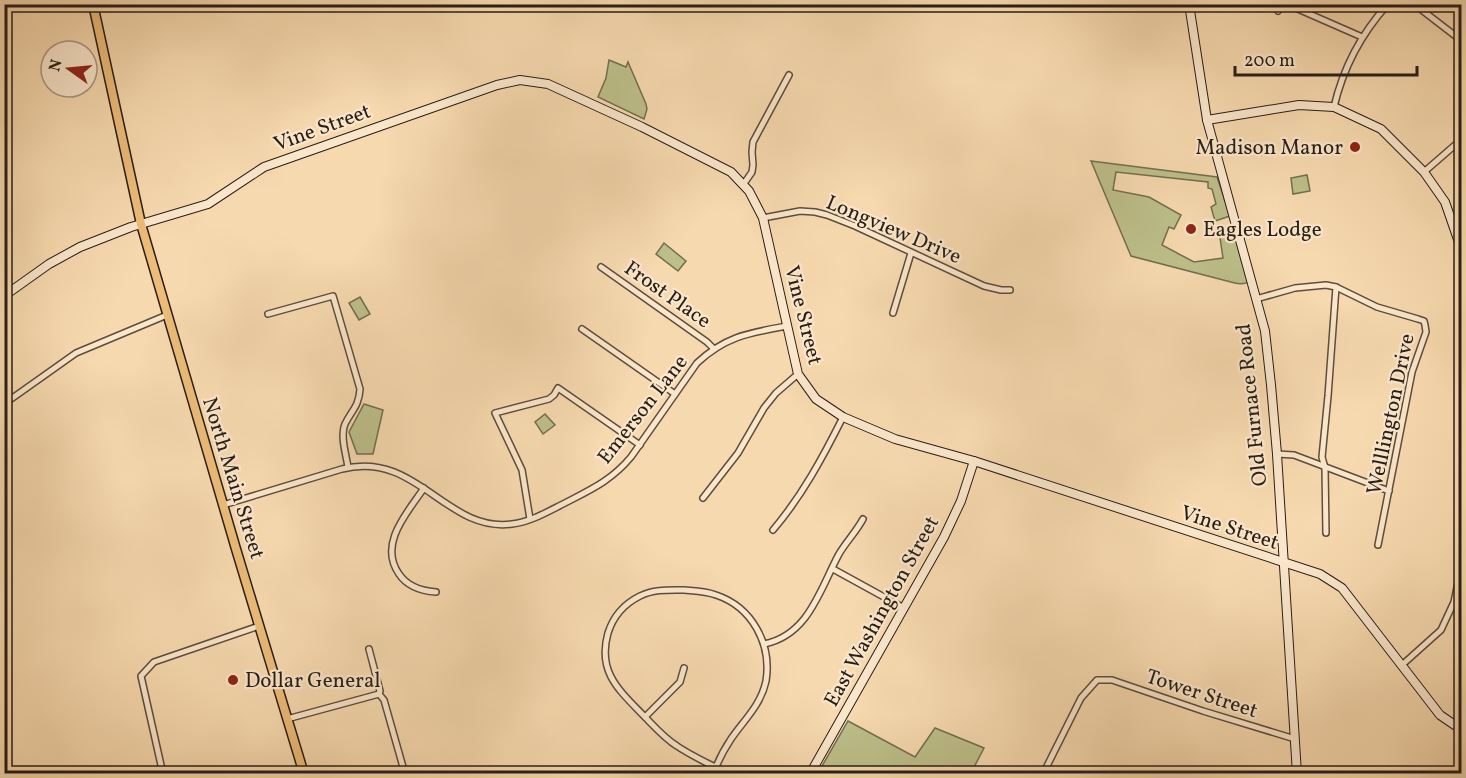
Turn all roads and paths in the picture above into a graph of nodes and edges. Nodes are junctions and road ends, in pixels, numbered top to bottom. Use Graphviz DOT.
graph roads {
  1 [pos="104,4"];
  2 [pos="1189,4"];
  3 [pos="1283,4"];
  4 [pos="1294,4"];
  5 [pos="1388,4"];
  6 [pos="1416,5"];
  7 [pos="94,8"];
  8 [pos="1278,11"];
  9 [pos="1362,37"];
  10 [pos="1461,40"];
  11 [pos="789,75"];
  12 [pos="1335,107"];
  13 [pos="1207,120"];
  14 [pos="1461,139"];
  15 [pos="1424,172"];
  16 [pos="743,185"];
  17 [pos="763,218"];
  18 [pos="141,224"];
  19 [pos="1461,250"];
  20 [pos="911,253"];
  21 [pos="602,267"];
  22 [pos="1336,287"];
  23 [pos="1010,290"];
  24 [pos="4,296"];
  25 [pos="1256,299"];
  26 [pos="893,312"];
  27 [pos="268,314"];
  28 [pos="167,315"];
  29 [pos="787,326"];
  30 [pos="582,329"];
  31 [pos="714,349"];
  32 [pos="798,374"];
  33 [pos="675,394"];
  34 [pos="4,404"];
  35 [pos="843,417"];
  36 [pos="640,445"];
  37 [pos="1277,454"];
  38 [pos="974,462"];
  39 [pos="348,467"];
  40 [pos="1325,468"];
  41 [pos="424,488"];
  42 [pos="1389,491"];
  43 [pos="703,498"];
  44 [pos="223,505"];
  45 [pos="530,519"];
  46 [pos="863,519"];
  47 [pos="773,530"];
  48 [pos="1326,533"];
  49 [pos="1378,545"];
  50 [pos="1283,563"];
  51 [pos="1461,563"];
  52 [pos="833,569"];
  53 [pos="436,592"];
  54 [pos="904,608"];
  55 [pos="259,626"];
  56 [pos="764,644"];
  57 [pos="369,650"];
  58 [pos="1402,665"];
  59 [pos="684,668"];
  60 [pos="379,694"];
  61 [pos="645,717"];
  62 [pos="287,719"];
  63 [pos="1461,730"];
  64 [pos="1295,739"];
  65 [pos="716,767"];
  66 [pos="163,774"];
  67 [pos="304,774"];
  68 [pos="405,774"];
  69 [pos="729,774"];
  70 [pos="810,774"];
  71 [pos="1043,774"];
  72 [pos="1297,774"];
  1 -- 7 [label="street"];
  2 -- 13 [label="main road, Old Furnace Road"];
  3 -- 8 [label="street"];
  4 -- 9 [label="street"];
  5 -- 9 [label="street"];
  6 -- 10 [label="street"];
  7 -- 18 [label="main road, North Main Street"];
  9 -- 12 [label="street"];
  11 -- 16 [label="street"];
  12 -- 13 [label="main road"];
  12 -- 15 [label="main road"];
  13 -- 25 [label="main road, Old Furnace Road"];
  14 -- 15 [label="street"];
  15 -- 19 [label="main road"];
  16 -- 17 [label="main road, Vine Street"];
  16 -- 18 [label="main road, Vine Street"];
  17 -- 20 [label="street, Longview Drive"];
  17 -- 29 [label="main road, Vine Street"];
  18 -- 24 [label="main road, Vine Street"];
  18 -- 28 [label="main road, North Main Street"];
  20 -- 23 [label="street, Longview Drive"];
  20 -- 26 [label="street"];
  21 -- 31 [label="street, Frost Place"];
  22 -- 25 [label="street, Welllington Drive"];
  22 -- 40 [label="street"];
  22 -- 42 [label="street, Welllington Drive"];
  25 -- 37 [label="main road, Old Furnace Road"];
  27 -- 39 [label="street"];
  28 -- 34 [label="street"];
  28 -- 44 [label="main road, North Main Street"];
  29 -- 31 [label="street, Emerson Lane"];
  29 -- 32 [label="main road, Vine Street"];
  30 -- 33 [label="street"];
  31 -- 33 [label="street, Emerson Lane"];
  32 -- 35 [label="main road, Vine Street"];
  32 -- 43 [label="street"];
  33 -- 36 [label="street, Emerson Lane"];
  35 -- 38 [label="main road, Vine Street"];
  35 -- 47 [label="street"];
  36 -- 45 [label="street, Emerson Lane"];
  36 -- 45 [label="street"];
  37 -- 40 [label="street"];
  37 -- 50 [label="main road, Old Furnace Road"];
  38 -- 50 [label="main road, Vine Street"];
  38 -- 54 [label="main road, East Washington Street"];
  39 -- 41 [label="street, Emerson Lane"];
  39 -- 44 [label="street, Emerson Lane"];
  40 -- 42 [label="street"];
  40 -- 48 [label="street"];
  41 -- 45 [label="street, Emerson Lane"];
  41 -- 53 [label="street"];
  42 -- 49 [label="street, Welllington Drive"];
  44 -- 55 [label="main road, North Main Street"];
  46 -- 52 [label="street"];
  50 -- 58 [label="main road, Vine Street"];
  50 -- 64 [label="main road, Old Furnace Road"];
  51 -- 58 [label="street"];
  52 -- 54 [label="street"];
  52 -- 56 [label="street"];
  54 -- 70 [label="main road, East Washington Street"];
  55 -- 62 [label="main road, North Main Street"];
  55 -- 66 [label="street"];
  56 -- 61 [label="street"];
  56 -- 65 [label="street"];
  57 -- 60 [label="street"];
  58 -- 63 [label="main road, Vine Street"];
  59 -- 61 [label="street"];
  60 -- 62 [label="street"];
  60 -- 68 [label="street"];
  61 -- 65 [label="street"];
  62 -- 67 [label="main road, North Main Street"];
  64 -- 71 [label="street, Tower Street"];
  64 -- 72 [label="main road, Old Furnace Road"];
  65 -- 69 [label="street"];
}
